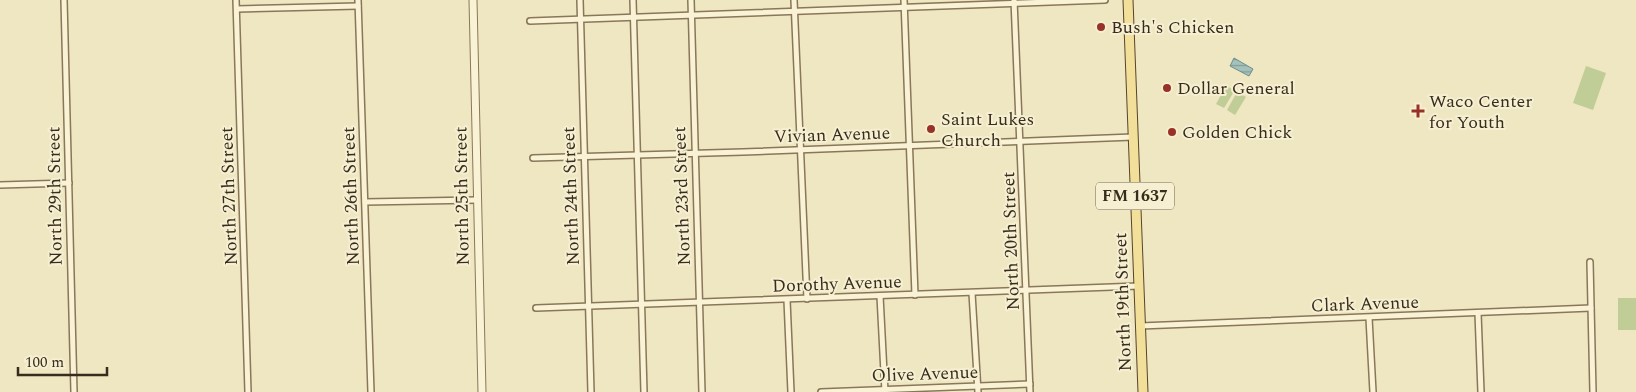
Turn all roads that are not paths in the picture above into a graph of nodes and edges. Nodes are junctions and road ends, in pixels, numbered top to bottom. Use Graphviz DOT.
graph roads {
  1 [pos="64,0"];
  2 [pos="236,0"];
  3 [pos="358,0"];
  4 [pos="473,0"];
  5 [pos="580,0"];
  6 [pos="633,0"];
  7 [pos="691,0"];
  8 [pos="794,0"];
  9 [pos="904,0"];
  10 [pos="1105,0"];
  11 [pos="1128,0"];
  12 [pos="1014,2"];
  13 [pos="358,6"];
  14 [pos="904,8"];
  15 [pos="236,9"];
  16 [pos="794,12"];
  17 [pos="691,15"];
  18 [pos="634,17"];
  19 [pos="580,19"];
  20 [pos="530,21"];
  21 [pos="1133,137"];
  22 [pos="1021,142"];
  23 [pos="909,145"];
  24 [pos="800,150"];
  25 [pos="695,153"];
  26 [pos="637,155"];
  27 [pos="584,156"];
  28 [pos="533,158"];
  29 [pos="69,183"];
  30 [pos="0,185"];
  31 [pos="477,200"];
  32 [pos="365,202"];
  33 [pos="1590,262"];
  34 [pos="1139,286"];
  35 [pos="1026,290"];
  36 [pos="972,292"];
  37 [pos="915,295"];
  38 [pos="880,296"];
  39 [pos="806,299"];
  40 [pos="787,300"];
  41 [pos="699,303"];
  42 [pos="641,304"];
  43 [pos="588,306"];
  44 [pos="536,308"];
  45 [pos="1591,308"];
  46 [pos="1478,313"];
  47 [pos="1369,318"];
  48 [pos="1140,326"];
  49 [pos="1030,384"];
  50 [pos="977,386"];
  51 [pos="885,391"];
  52 [pos="74,392"];
  53 [pos="248,392"];
  54 [pos="371,392"];
  55 [pos="482,392"];
  56 [pos="591,392"];
  57 [pos="644,392"];
  58 [pos="702,392"];
  59 [pos="791,392"];
  60 [pos="821,392"];
  61 [pos="978,392"];
  62 [pos="1030,392"];
  63 [pos="1143,392"];
  64 [pos="1373,392"];
  65 [pos="1481,392"];
  66 [pos="1593,392"];
  1 -- 29 [label="street, North 29th Street"];
  2 -- 15 [label="street, North 27th Street"];
  3 -- 13 [label="street, North 26th Street"];
  4 -- 31 [label="street, North 25th Street"];
  5 -- 19 [label="street, North 24th Street"];
  6 -- 18 [label="street"];
  7 -- 17 [label="street, North 23rd Street"];
  8 -- 16 [label="street"];
  9 -- 14 [label="street"];
  10 -- 12 [label="street"];
  11 -- 21 [label="main road, North 19th Street / FM 1637"];
  12 -- 14 [label="street"];
  12 -- 22 [label="street, North 20th Street"];
  13 -- 15 [label="street"];
  13 -- 32 [label="street, North 26th Street"];
  14 -- 16 [label="street"];
  14 -- 23 [label="street"];
  15 -- 53 [label="street, North 27th Street"];
  16 -- 17 [label="street"];
  16 -- 24 [label="street"];
  17 -- 18 [label="street"];
  17 -- 25 [label="street, North 23rd Street"];
  18 -- 19 [label="street"];
  18 -- 26 [label="street"];
  19 -- 20 [label="street"];
  19 -- 27 [label="street, North 24th Street"];
  21 -- 22 [label="street, Vivian Avenue"];
  21 -- 34 [label="main road, North 19th Street / FM 1637"];
  22 -- 23 [label="street, Vivian Avenue"];
  22 -- 35 [label="street, North 20th Street"];
  23 -- 24 [label="street, Vivian Avenue"];
  23 -- 37 [label="street"];
  24 -- 25 [label="street, Vivian Avenue"];
  24 -- 39 [label="street"];
  25 -- 26 [label="street, Vivian Avenue"];
  25 -- 41 [label="street, North 23rd Street"];
  26 -- 27 [label="street, Vivian Avenue"];
  26 -- 42 [label="street"];
  27 -- 28 [label="street, Vivian Avenue"];
  27 -- 43 [label="street, North 24th Street"];
  29 -- 30 [label="street"];
  29 -- 52 [label="street, North 29th Street"];
  31 -- 32 [label="street"];
  31 -- 55 [label="street, North 25th Street"];
  32 -- 54 [label="street, North 26th Street"];
  33 -- 45 [label="street"];
  34 -- 35 [label="street, Dorothy Avenue"];
  34 -- 48 [label="main road, North 19th Street / FM 1637"];
  35 -- 36 [label="street, Dorothy Avenue"];
  35 -- 49 [label="street, North 20th Street"];
  36 -- 37 [label="street, Dorothy Avenue"];
  36 -- 50 [label="street"];
  37 -- 38 [label="street, Dorothy Avenue"];
  38 -- 39 [label="street, Dorothy Avenue"];
  38 -- 51 [label="street"];
  39 -- 40 [label="street, Dorothy Avenue"];
  40 -- 41 [label="street, Dorothy Avenue"];
  40 -- 59 [label="street"];
  41 -- 42 [label="street, Dorothy Avenue"];
  41 -- 58 [label="street, North 23rd Street"];
  42 -- 43 [label="street, Dorothy Avenue"];
  42 -- 57 [label="street"];
  43 -- 44 [label="street, Dorothy Avenue"];
  43 -- 56 [label="street, North 24th Street"];
  45 -- 46 [label="street, Clark Avenue"];
  45 -- 66 [label="street"];
  46 -- 47 [label="street, Clark Avenue"];
  46 -- 65 [label="street"];
  47 -- 48 [label="street, Clark Avenue"];
  47 -- 64 [label="street"];
  48 -- 63 [label="main road, North 19th Street / FM 1637"];
  49 -- 50 [label="street, Olive Avenue"];
  49 -- 62 [label="street, North 20th Street"];
  50 -- 51 [label="street, Olive Avenue"];
  50 -- 61 [label="street"];
  51 -- 60 [label="street, Olive Avenue"];
}
